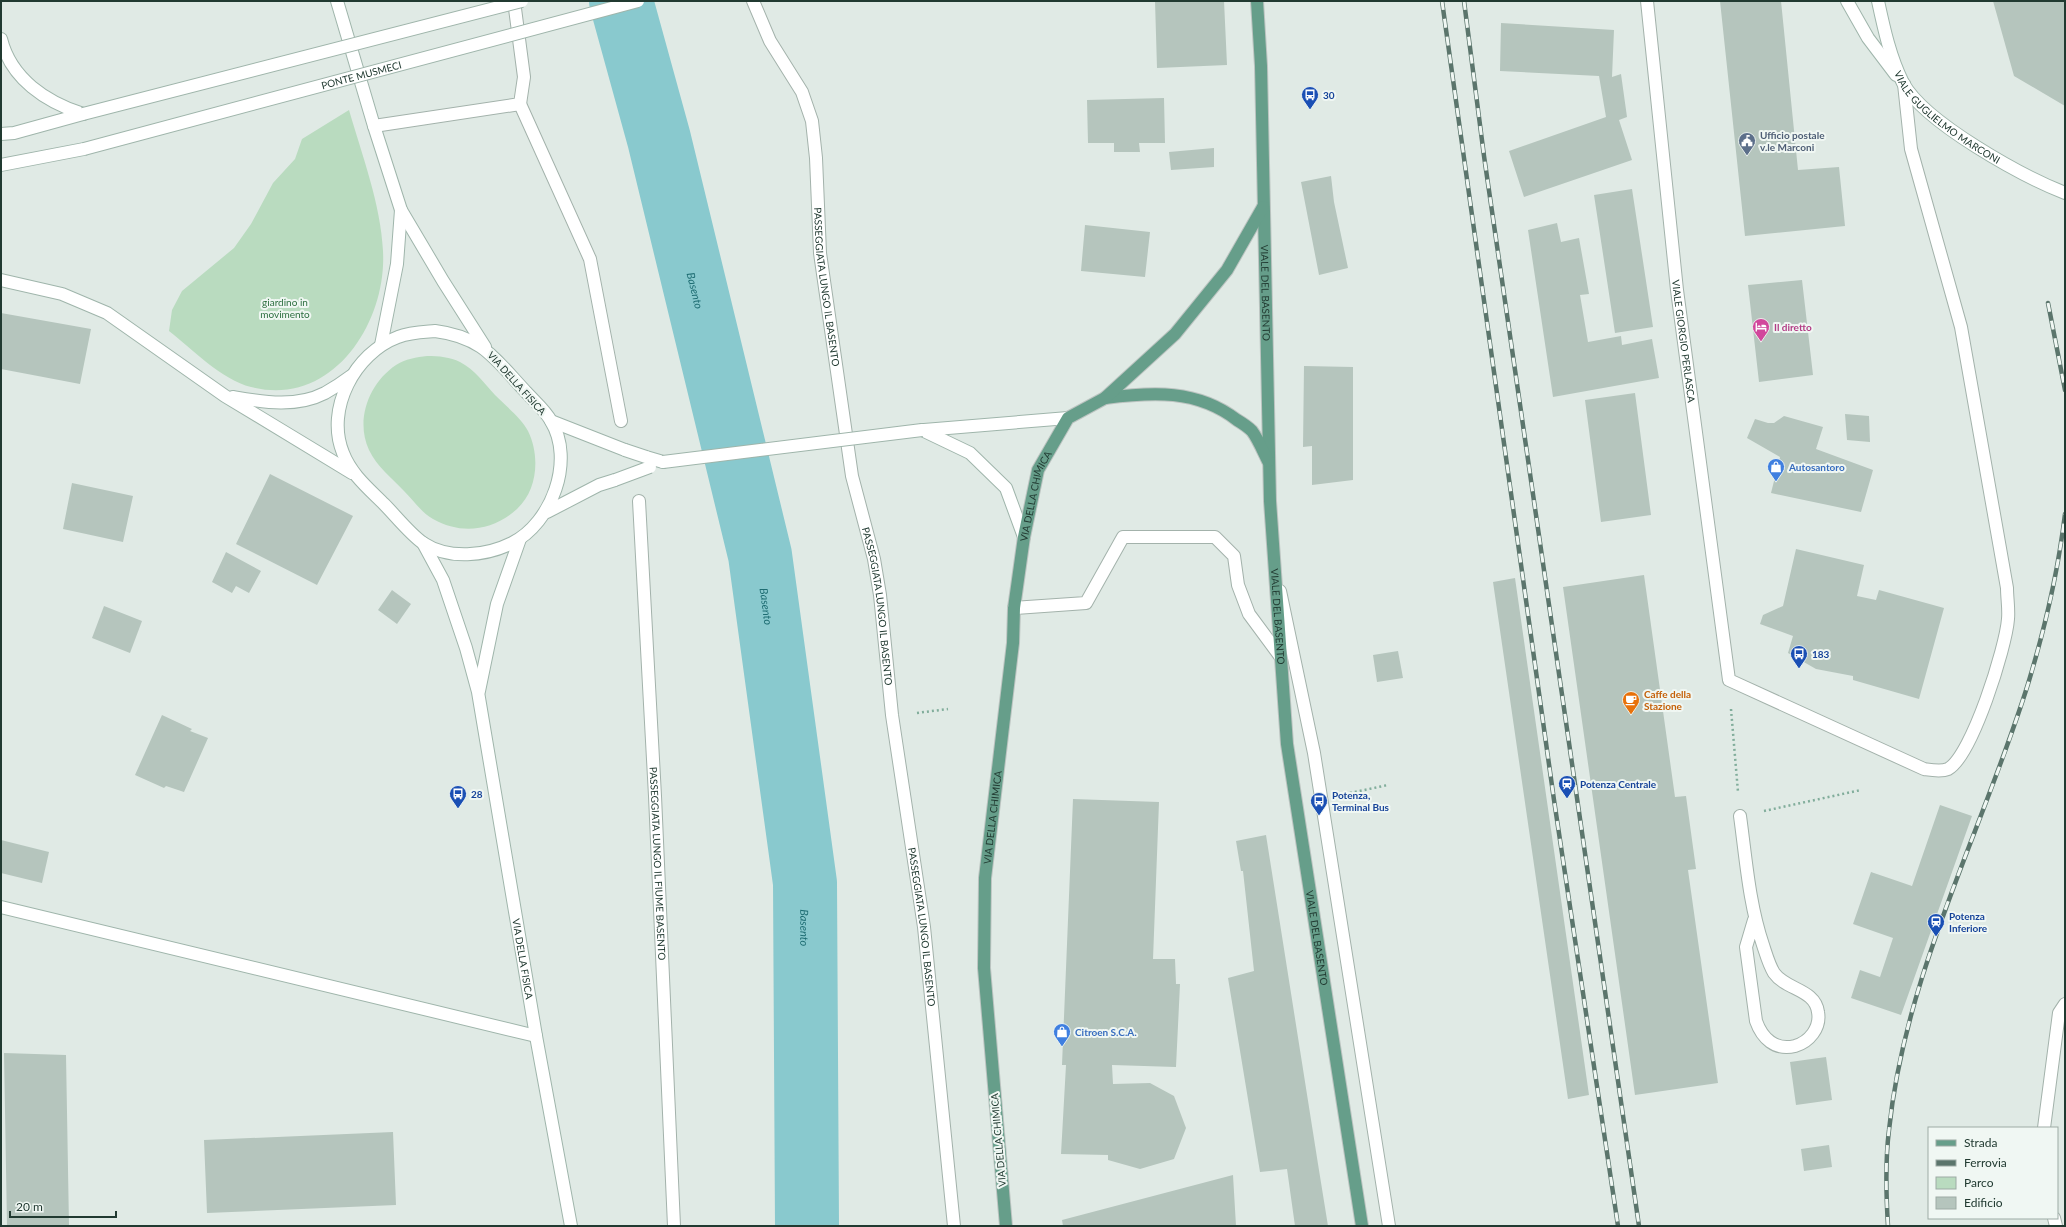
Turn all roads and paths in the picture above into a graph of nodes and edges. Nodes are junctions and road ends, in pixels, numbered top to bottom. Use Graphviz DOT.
graph roads {
  1 [pos="337,1"];
  2 [pos="514,1"];
  3 [pos="522,1"];
  4 [pos="638,1"];
  5 [pos="753,1"];
  6 [pos="1257,1"];
  7 [pos="1647,1"];
  8 [pos="1847,1"];
  9 [pos="1878,1"];
  10 [pos="1,39"];
  11 [pos="1904,84"];
  12 [pos="520,104"];
  13 [pos="83,114"];
  14 [pos="374,126"];
  15 [pos="1,134"];
  16 [pos="1,165"];
  17 [pos="2065,194"];
  18 [pos="1264,206"];
  19 [pos="401,210"];
  20 [pos="1,280"];
  21 [pos="382,345"];
  22 [pos="487,349"];
  23 [pos="352,375"];
  24 [pos="225,396"];
  25 [pos="1105,398"];
  26 [pos="1068,418"];
  27 [pos="551,420"];
  28 [pos="621,421"];
  29 [pos="922,430"];
  30 [pos="663,462"];
  31 [pos="1269,463"];
  32 [pos="353,473"];
  33 [pos="639,501"];
  34 [pos="547,512"];
  35 [pos="1024,537"];
  36 [pos="520,539"];
  37 [pos="423,543"];
  38 [pos="1272,551"];
  39 [pos="1014,608"];
  40 [pos="1280,656"];
  41 [pos="1729,680"];
  42 [pos="478,692"];
  43 [pos="948,709"];
  44 [pos="892,716"];
  45 [pos="1388,785"];
  46 [pos="1861,790"];
  47 [pos="1321,798"];
  48 [pos="1740,816"];
  49 [pos="1,907"];
  50 [pos="1754,920"];
  51 [pos="2065,1004"];
  52 [pos="536,1036"];
  53 [pos="2044,1127"];
  54 [pos="571,1226"];
  55 [pos="674,1226"];
  56 [pos="954,1226"];
  57 [pos="1006,1226"];
  58 [pos="1362,1226"];
  59 [pos="1389,1226"];
  1 -- 14 [label="street"];
  2 -- 12 [label="street"];
  3 -- 13 [label="street, bridge"];
  4 -- 16 [label="street, PONTE MUSMECI, bridge"];
  5 -- 44 [label="street, PASSEGGIATA LUNGO IL BASENTO"];
  6 -- 18 [label="main road, VIALE DEL BASENTO"];
  7 -- 41 [label="street, VIALE GIORGIO PERLASCA"];
  8 -- 11 [label="street"];
  9 -- 11 [label="street, VIALE GUGLIELMO MARCONI"];
  10 -- 13 [label="street"];
  11 -- 17 [label="street, VIALE GUGLIELMO MARCONI"];
  11 -- 41 [label="street"];
  12 -- 14 [label="street"];
  12 -- 28 [label="street"];
  13 -- 15 [label="street"];
  14 -- 19 [label="street"];
  18 -- 25 [label="main road"];
  18 -- 31 [label="main road, VIALE DEL BASENTO"];
  19 -- 21 [label="street"];
  19 -- 22 [label="street"];
  20 -- 24 [label="street"];
  21 -- 22 [label="street, VIA DELLA FISICA"];
  21 -- 23 [label="street, VIA DELLA FISICA"];
  22 -- 27 [label="street, VIA DELLA FISICA"];
  23 -- 24 [label="street"];
  23 -- 32 [label="street, VIA DELLA FISICA"];
  24 -- 32 [label="street"];
  25 -- 26 [label="main road"];
  25 -- 31 [label="main road"];
  26 -- 29 [label="street"];
  26 -- 35 [label="main road, VIA DELLA CHIMICA"];
  27 -- 30 [label="street, bridge"];
  27 -- 34 [label="street, VIA DELLA FISICA"];
  29 -- 30 [label="street, bridge"];
  29 -- 35 [label="street"];
  30 -- 34 [label="street, bridge"];
  31 -- 38 [label="main road, VIALE DEL BASENTO"];
  32 -- 37 [label="street, VIA DELLA FISICA"];
  33 -- 55 [label="street, PASSEGGIATA LUNGO IL FIUME BASENTO"];
  34 -- 36 [label="street, VIA DELLA FISICA"];
  35 -- 39 [label="main road, VIA DELLA CHIMICA"];
  36 -- 37 [label="street, VIA DELLA FISICA"];
  36 -- 42 [label="street"];
  37 -- 42 [label="street, VIA DELLA FISICA"];
  38 -- 40 [label="main road, VIALE DEL BASENTO"];
  38 -- 47 [label="street"];
  39 -- 40 [label="street"];
  39 -- 57 [label="main road, VIA DELLA CHIMICA"];
  40 -- 58 [label="main road, VIALE DEL BASENTO"];
  41 -- 48 [label="path"];
  42 -- 52 [label="street, VIA DELLA FISICA"];
  43 -- 44 [label="path"];
  44 -- 56 [label="street, PASSEGGIATA LUNGO IL BASENTO"];
  45 -- 47 [label="path"];
  46 -- 48 [label="path"];
  47 -- 59 [label="street"];
  48 -- 50 [label="street"];
  49 -- 52 [label="street"];
  50 -- 50 [label="street"];
  51 -- 53 [label="street"];
  52 -- 54 [label="street, VIA DELLA FISICA"];
}
